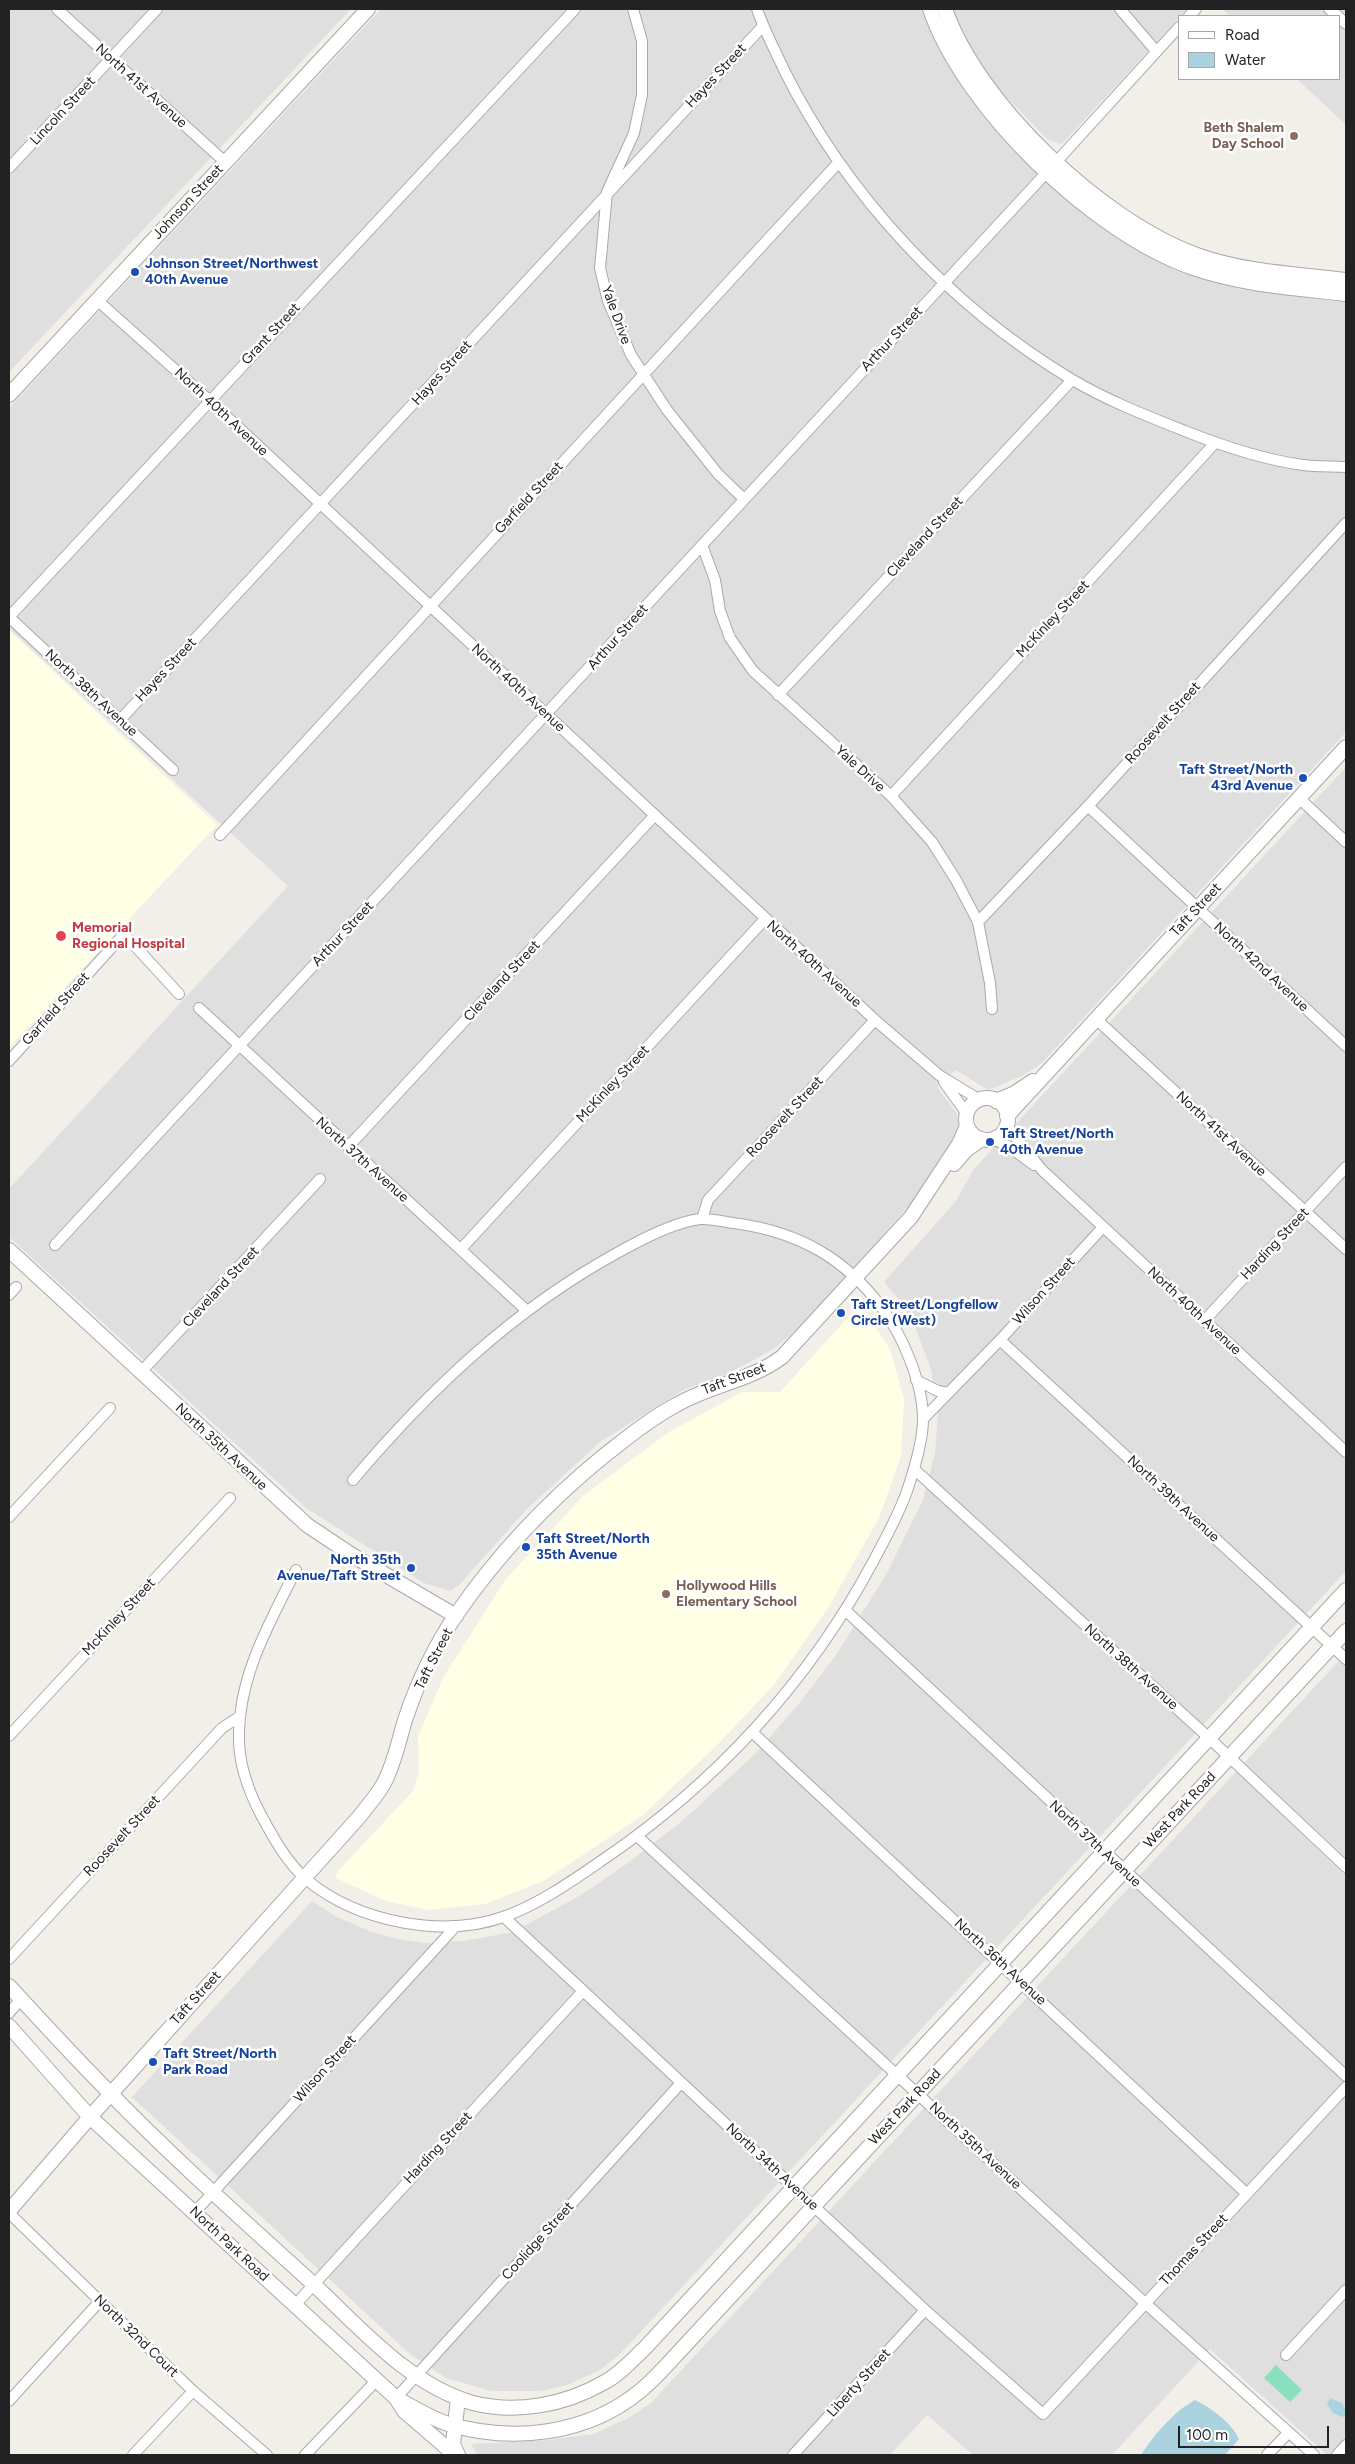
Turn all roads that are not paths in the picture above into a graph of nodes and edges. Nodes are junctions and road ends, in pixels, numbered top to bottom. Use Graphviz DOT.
graph roads {
  1 [pos="57,9"];
  2 [pos="157,9"];
  3 [pos="368,9"];
  4 [pos="575,9"];
  5 [pos="633,9"];
  6 [pos="757,9"];
  7 [pos="930,9"];
  8 [pos="945,9"];
  9 [pos="1120,9"];
  10 [pos="763,26"];
  11 [pos="1178,28"];
  12 [pos="1156,51"];
  13 [pos="112,59"];
  14 [pos="225,162"];
  15 [pos="839,162"];
  16 [pos="1052,167"];
  17 [pos="9,168"];
  18 [pos="607,192"];
  19 [pos="1346,280"];
  20 [pos="944,282"];
  21 [pos="1346,294"];
  22 [pos="97,300"];
  23 [pos="644,375"];
  24 [pos="1072,380"];
  25 [pos="9,395"];
  26 [pos="210,400"];
  27 [pos="1215,443"];
  28 [pos="1346,467"];
  29 [pos="744,499"];
  30 [pos="321,505"];
  31 [pos="1346,523"];
  32 [pos="702,545"];
  33 [pos="430,605"];
  34 [pos="9,617"];
  35 [pos="778,695"];
  36 [pos="546,715"];
  37 [pos="120,720"];
  38 [pos="1346,747"];
  39 [pos="173,770"];
  40 [pos="891,796"];
  41 [pos="1299,798"];
  42 [pos="1088,806"];
  43 [pos="655,816"];
  44 [pos="220,835"];
  45 [pos="1346,842"];
  46 [pos="1198,908"];
  47 [pos="765,920"];
  48 [pos="978,922"];
  49 [pos="179,994"];
  50 [pos="199,1008"];
  51 [pos="992,1009"];
  52 [pos="1096,1019"];
  53 [pos="875,1020"];
  54 [pos="239,1046"];
  55 [pos="1346,1046"];
  56 [pos="9,1061"];
  57 [pos="1047,1073"];
  58 [pos="940,1075"];
  59 [pos="980,1100"];
  60 [pos="996,1101"];
  61 [pos="967,1120"];
  62 [pos="1007,1120"];
  63 [pos="988,1139"];
  64 [pos="348,1147"];
  65 [pos="1346,1167"];
  66 [pos="1042,1170"];
  67 [pos="320,1179"];
  68 [pos="934,1184"];
  69 [pos="1305,1212"];
  70 [pos="702,1219"];
  71 [pos="1103,1227"];
  72 [pos="56,1245"];
  73 [pos="461,1249"];
  74 [pos="9,1250"];
  75 [pos="1346,1250"];
  76 [pos="857,1278"];
  77 [pos="16,1287"];
  78 [pos="9,1295"];
  79 [pos="526,1310"];
  80 [pos="1204,1321"];
  81 [pos="1000,1340"];
  82 [pos="141,1372"];
  83 [pos="916,1380"];
  84 [pos="948,1394"];
  85 [pos="110,1408"];
  86 [pos="923,1419"];
  87 [pos="1346,1452"];
  88 [pos="914,1469"];
  89 [pos="353,1480"];
  90 [pos="230,1498"];
  91 [pos="9,1517"];
  92 [pos="296,1570"];
  93 [pos="1346,1590"];
  94 [pos="846,1610"];
  95 [pos="456,1616"];
  96 [pos="1312,1627"];
  97 [pos="1346,1631"];
  98 [pos="1332,1646"];
  99 [pos="1346,1659"];
  100 [pos="239,1717"];
  101 [pos="753,1733"];
  102 [pos="9,1736"];
  103 [pos="1208,1737"];
  104 [pos="1229,1757"];
  105 [pos="638,1836"];
  106 [pos="1104,1852"];
  107 [pos="1346,1867"];
  108 [pos="1125,1870"];
  109 [pos="304,1877"];
  110 [pos="504,1917"];
  111 [pos="456,1926"];
  112 [pos="9,1959"];
  113 [pos="1002,1963"];
  114 [pos="1022,1982"];
  115 [pos="9,1986"];
  116 [pos="582,1992"];
  117 [pos="21,1999"];
  118 [pos="9,2012"];
  119 [pos="9,2026"];
  120 [pos="898,2075"];
  121 [pos="1346,2076"];
  122 [pos="680,2084"];
  123 [pos="1346,2087"];
  124 [pos="918,2093"];
  125 [pos="110,2094"];
  126 [pos="90,2117"];
  127 [pos="794,2186"];
  128 [pos="212,2192"];
  129 [pos="1246,2193"];
  130 [pos="814,2205"];
  131 [pos="9,2212"];
  132 [pos="195,2212"];
  133 [pos="313,2284"];
  134 [pos="1346,2290"];
  135 [pos="100,2301"];
  136 [pos="1145,2303"];
  137 [pos="295,2305"];
  138 [pos="925,2310"];
  139 [pos="1286,2355"];
  140 [pos="415,2377"];
  141 [pos="376,2380"];
  142 [pos="193,2391"];
  143 [pos="396,2398"];
  144 [pos="458,2398"];
  145 [pos="9,2401"];
  146 [pos="1043,2414"];
  147 [pos="455,2425"];
  148 [pos="1288,2432"];
  149 [pos="1346,2446"];
  150 [pos="133,2455"];
  151 [pos="267,2455"];
  152 [pos="305,2455"];
  153 [pos="456,2455"];
  154 [pos="793,2455"];
  155 [pos="1267,2455"];
  156 [pos="1314,2455"];
  157 [pos="1337,2455"];
  1 -- 13 [label="street, North 41st Avenue"];
  2 -- 13 [label="street, Lincoln Street"];
  3 -- 14 [label="street, Johnson Street"];
  4 -- 26 [label="street, Grant Street"];
  5 -- 18 [label="street, Yale Drive"];
  6 -- 10 [label="street"];
  7 -- 16 [label="street"];
  8 -- 16 [label="street"];
  9 -- 12 [label="street"];
  10 -- 15 [label="street"];
  10 -- 18 [label="street, Hayes Street"];
  11 -- 12 [label="street, Arthur Street"];
  12 -- 16 [label="street, Arthur Street"];
  13 -- 14 [label="street, North 41st Avenue"];
  13 -- 17 [label="street, Lincoln Street"];
  14 -- 22 [label="street, Johnson Street"];
  15 -- 20 [label="street"];
  15 -- 23 [label="street, Garfield Street"];
  16 -- 19 [label="street"];
  16 -- 20 [label="street, Arthur Street"];
  16 -- 21 [label="street"];
  18 -- 23 [label="street, Yale Drive"];
  18 -- 30 [label="street, Hayes Street"];
  20 -- 24 [label="street"];
  20 -- 29 [label="street, Arthur Street"];
  22 -- 25 [label="street, Johnson Street"];
  22 -- 26 [label="street, North 40th Avenue"];
  23 -- 29 [label="street, Yale Drive"];
  23 -- 33 [label="street, Garfield Street"];
  24 -- 27 [label="street"];
  24 -- 35 [label="street, Cleveland Street"];
  26 -- 30 [label="street, North 40th Avenue"];
  26 -- 34 [label="street, Grant Street"];
  27 -- 28 [label="street"];
  27 -- 40 [label="street, McKinley Street"];
  29 -- 32 [label="street, Arthur Street"];
  30 -- 33 [label="street, North 40th Avenue"];
  30 -- 37 [label="street, Hayes Street"];
  31 -- 42 [label="street, Roosevelt Street"];
  32 -- 35 [label="street, Yale Drive"];
  32 -- 36 [label="street, Arthur Street"];
  33 -- 36 [label="street, North 40th Avenue"];
  33 -- 44 [label="street, Garfield Street"];
  34 -- 37 [label="street, North 38th Avenue"];
  35 -- 40 [label="street, Yale Drive"];
  36 -- 43 [label="street, North 40th Avenue"];
  36 -- 54 [label="street, Arthur Street"];
  37 -- 39 [label="street, North 38th Avenue"];
  38 -- 41 [label="street, Taft Street"];
  40 -- 48 [label="street, Yale Drive"];
  41 -- 45 [label="street"];
  41 -- 46 [label="street, Taft Street"];
  42 -- 46 [label="street, North 42nd Avenue"];
  42 -- 48 [label="street, Roosevelt Street"];
  43 -- 47 [label="street, North 40th Avenue"];
  43 -- 64 [label="street, Cleveland Street"];
  46 -- 52 [label="street, Taft Street"];
  46 -- 55 [label="street, North 42nd Avenue"];
  47 -- 53 [label="street, North 40th Avenue"];
  47 -- 73 [label="street, McKinley Street"];
  48 -- 51 [label="street, Yale Drive"];
  49 -- 56 [label="street, Garfield Street"];
  50 -- 54 [label="street, North 37th Avenue"];
  52 -- 57 [label="street, Taft Street"];
  52 -- 69 [label="street, North 41st Avenue"];
  53 -- 58 [label="street, North 40th Avenue"];
  53 -- 70 [label="street, Roosevelt Street"];
  54 -- 64 [label="street, North 37th Avenue"];
  54 -- 72 [label="street, Arthur Street"];
  57 -- 60 [label="street, Taft Street"];
  57 -- 62 [label="street, Taft Street"];
  58 -- 59 [label="street, North 40th Avenue"];
  58 -- 61 [label="street, North 40th Avenue"];
  59 -- 60 [label="street"];
  59 -- 61 [label="street"];
  60 -- 62 [label="street"];
  61 -- 63 [label="street"];
  61 -- 68 [label="street, Taft Street"];
  62 -- 63 [label="street"];
  62 -- 66 [label="street, North 40th Avenue"];
  63 -- 66 [label="street, North 40th Avenue"];
  63 -- 68 [label="street, Taft Street"];
  64 -- 73 [label="street, North 37th Avenue"];
  65 -- 69 [label="street, Harding Street"];
  66 -- 71 [label="street, North 40th Avenue"];
  67 -- 82 [label="street, Cleveland Street"];
  68 -- 76 [label="street, Taft Street"];
  69 -- 75 [label="street, North 41st Avenue"];
  69 -- 80 [label="street, Harding Street"];
  70 -- 76 [label="street"];
  70 -- 79 [label="street"];
  71 -- 80 [label="street, North 40th Avenue"];
  71 -- 81 [label="street, Wilson Street"];
  73 -- 79 [label="street, North 37th Avenue"];
  74 -- 82 [label="street, North 35th Avenue"];
  76 -- 83 [label="street"];
  76 -- 95 [label="street, Taft Street"];
  77 -- 78 [label="street"];
  79 -- 89 [label="street"];
  80 -- 87 [label="street, North 40th Avenue"];
  81 -- 84 [label="street, Wilson Street"];
  81 -- 96 [label="street, North 39th Avenue"];
  82 -- 95 [label="street, North 35th Avenue"];
  83 -- 84 [label="street"];
  83 -- 86 [label="street"];
  84 -- 86 [label="street, Wilson Street"];
  85 -- 91 [label="street"];
  86 -- 88 [label="street"];
  88 -- 94 [label="street"];
  88 -- 103 [label="street, North 38th Avenue"];
  90 -- 102 [label="street, McKinley Street"];
  92 -- 100 [label="street"];
  93 -- 96 [label="street, West Park Road"];
  94 -- 101 [label="street"];
  94 -- 106 [label="street, North 37th Avenue"];
  95 -- 109 [label="street, Taft Street"];
  96 -- 98 [label="street, North 39th Avenue"];
  96 -- 103 [label="street, West Park Road"];
  97 -- 98 [label="street, West Park Road"];
  98 -- 99 [label="street, North 39th Avenue"];
  98 -- 104 [label="street, West Park Road"];
  100 -- 109 [label="street"];
  100 -- 112 [label="street, Roosevelt Street"];
  101 -- 105 [label="street"];
  101 -- 113 [label="street, North 36th Avenue"];
  103 -- 104 [label="street, North 38th Avenue"];
  103 -- 106 [label="street, West Park Road"];
  104 -- 107 [label="street, North 38th Avenue"];
  104 -- 108 [label="street, West Park Road"];
  105 -- 110 [label="street"];
  105 -- 120 [label="street, North 35th Avenue"];
  106 -- 108 [label="street, North 37th Avenue"];
  106 -- 113 [label="street, West Park Road"];
  108 -- 114 [label="street, West Park Road"];
  108 -- 121 [label="street, North 37th Avenue"];
  109 -- 111 [label="street"];
  109 -- 125 [label="street, Taft Street"];
  110 -- 111 [label="street"];
  110 -- 116 [label="street, North 34th Avenue"];
  111 -- 128 [label="street, Wilson Street"];
  113 -- 114 [label="street, North 36th Avenue"];
  113 -- 120 [label="street, West Park Road"];
  114 -- 124 [label="street, West Park Road"];
  114 -- 129 [label="street, North 36th Avenue"];
  115 -- 117 [label="street, North Park Road"];
  116 -- 122 [label="street, North 34th Avenue"];
  116 -- 133 [label="street, Harding Street"];
  117 -- 118 [label="street"];
  117 -- 125 [label="street, North Park Road"];
  119 -- 126 [label="street, North Park Road"];
  120 -- 124 [label="street, North 35th Avenue"];
  120 -- 127 [label="street, West Park Road"];
  122 -- 127 [label="street, North 34th Avenue"];
  122 -- 140 [label="street, Coolidge Street"];
  123 -- 129 [label="street, Thomas Street"];
  124 -- 130 [label="street, West Park Road"];
  124 -- 136 [label="street, North 35th Avenue"];
  125 -- 126 [label="street, Taft Street"];
  125 -- 128 [label="street, North Park Road"];
  126 -- 131 [label="street, Taft Street"];
  126 -- 132 [label="street, North Park Road"];
  127 -- 130 [label="street, North 34th Avenue"];
  127 -- 144 [label="street, West Park Road"];
  128 -- 132 [label="street, Wilson Street"];
  128 -- 133 [label="street, North Park Road"];
  129 -- 136 [label="street, Thomas Street"];
  130 -- 138 [label="street, North 34th Avenue"];
  130 -- 147 [label="street, West Park Road"];
  131 -- 135 [label="street, North 32nd Court"];
  132 -- 137 [label="street, North Park Road"];
  133 -- 137 [label="street, Harding Street"];
  133 -- 140 [label="street, North Park Road"];
  134 -- 139 [label="street"];
  135 -- 142 [label="street, North 32nd Court"];
  135 -- 145 [label="street"];
  136 -- 146 [label="street, Thomas Street"];
  136 -- 148 [label="street, North 35th Avenue"];
  137 -- 141 [label="street, North Park Road"];
  138 -- 146 [label="street, North 34th Avenue"];
  138 -- 154 [label="street, Liberty Street"];
  140 -- 143 [label="street, Coolidge Street"];
  140 -- 144 [label="street, West Park Road"];
  141 -- 143 [label="street, North Park Road"];
  141 -- 152 [label="street"];
  142 -- 150 [label="street"];
  142 -- 151 [label="street, North 32nd Court"];
  143 -- 147 [label="street, West Park Road"];
  143 -- 153 [label="street, North Park Road"];
  144 -- 147 [label="street"];
  147 -- 153 [label="street"];
  148 -- 155 [label="street"];
  148 -- 156 [label="street, North 35th Avenue"];
  149 -- 157 [label="street"];
}
